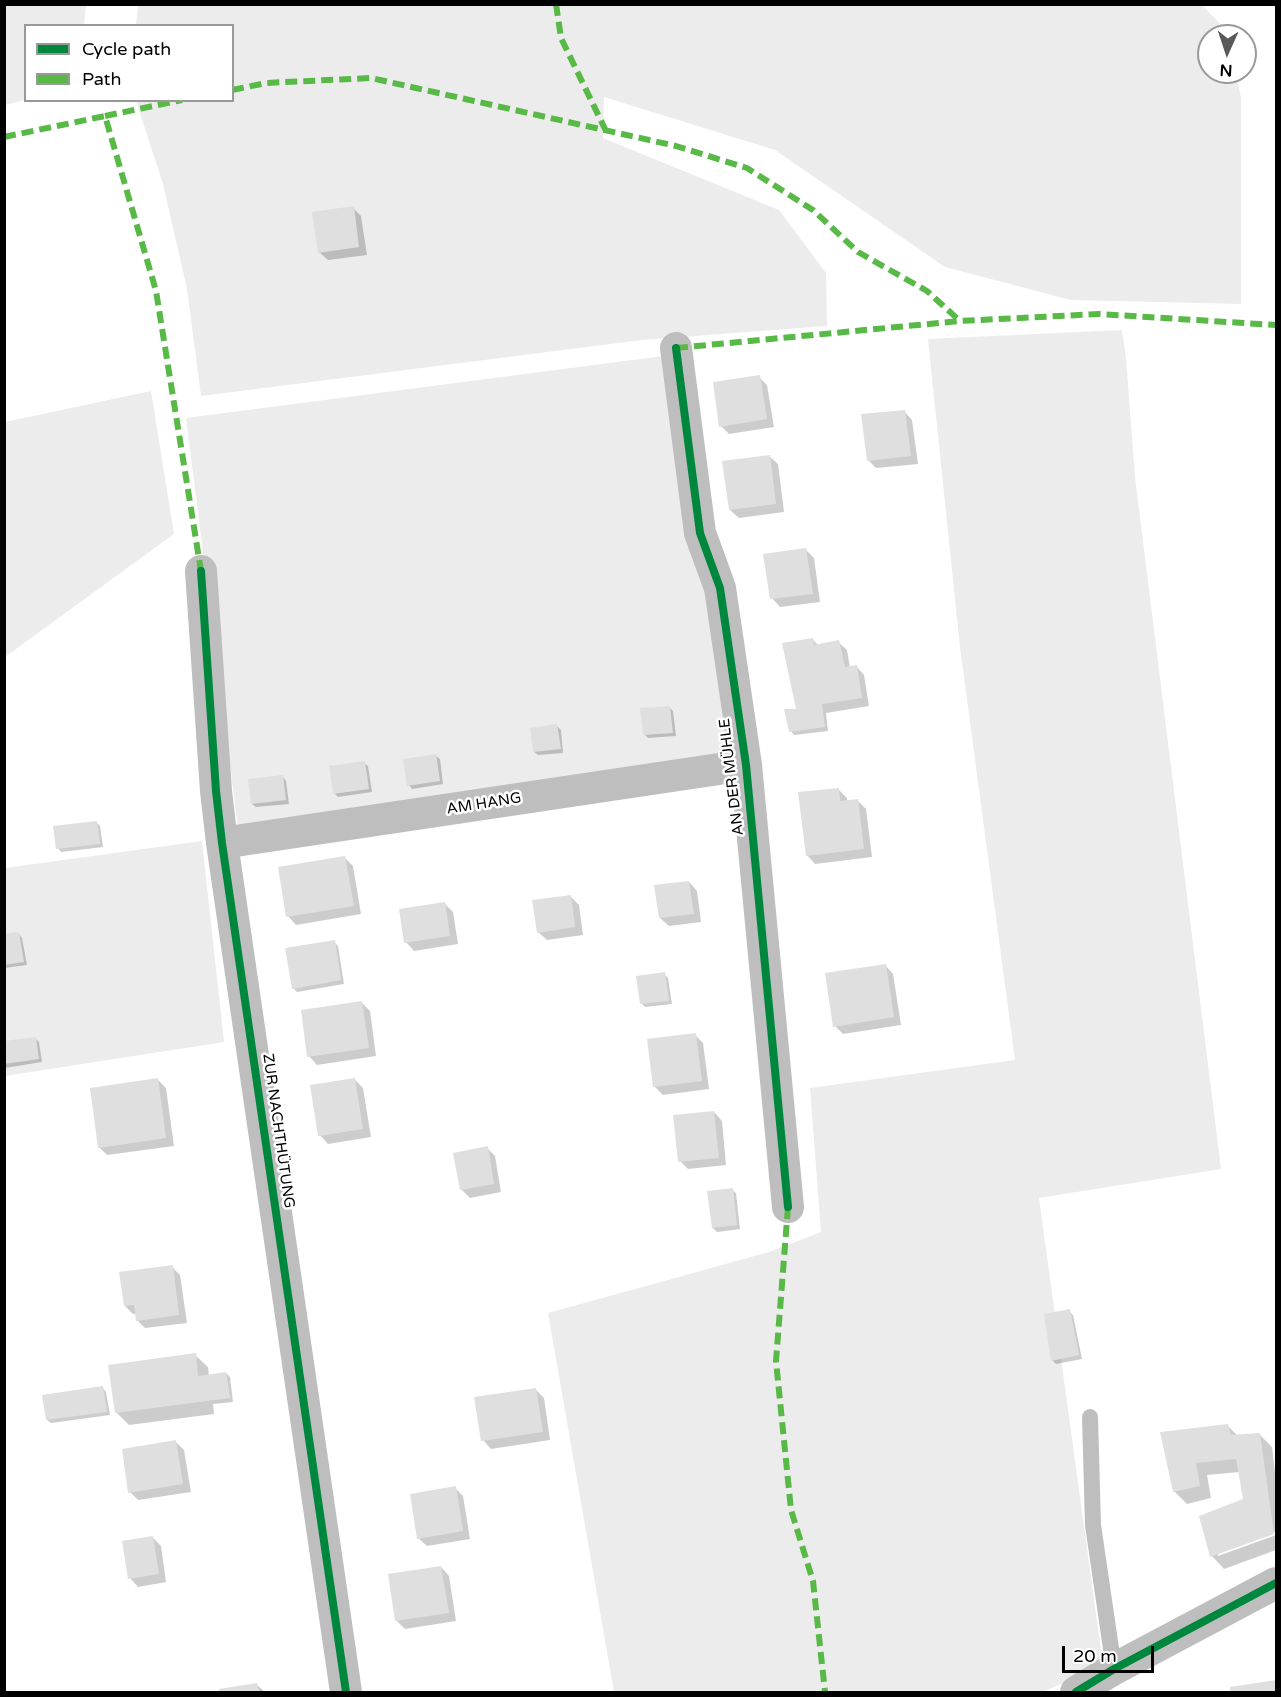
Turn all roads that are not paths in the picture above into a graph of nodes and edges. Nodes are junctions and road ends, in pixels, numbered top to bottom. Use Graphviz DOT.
graph roads {
  1 [pos="676,348"];
  2 [pos="201,571"];
  3 [pos="746,765"];
  4 [pos="222,843"];
  5 [pos="788,1207"];
  6 [pos="1090,1417"];
  7 [pos="1276,1583"];
  8 [pos="1114,1669"];
  9 [pos="346,1692"];
  10 [pos="1076,1692"];
  1 -- 3 [label="street, AN DER MÜHLE"];
  2 -- 4 [label="street, ZUR NACHTHÜTUNG"];
  3 -- 4 [label="street, AM HANG"];
  3 -- 5 [label="street, AN DER MÜHLE"];
  4 -- 9 [label="street, ZUR NACHTHÜTUNG"];
  6 -- 8 [label="lane"];
  7 -- 8 [label="street"];
  8 -- 10 [label="street"];
}
